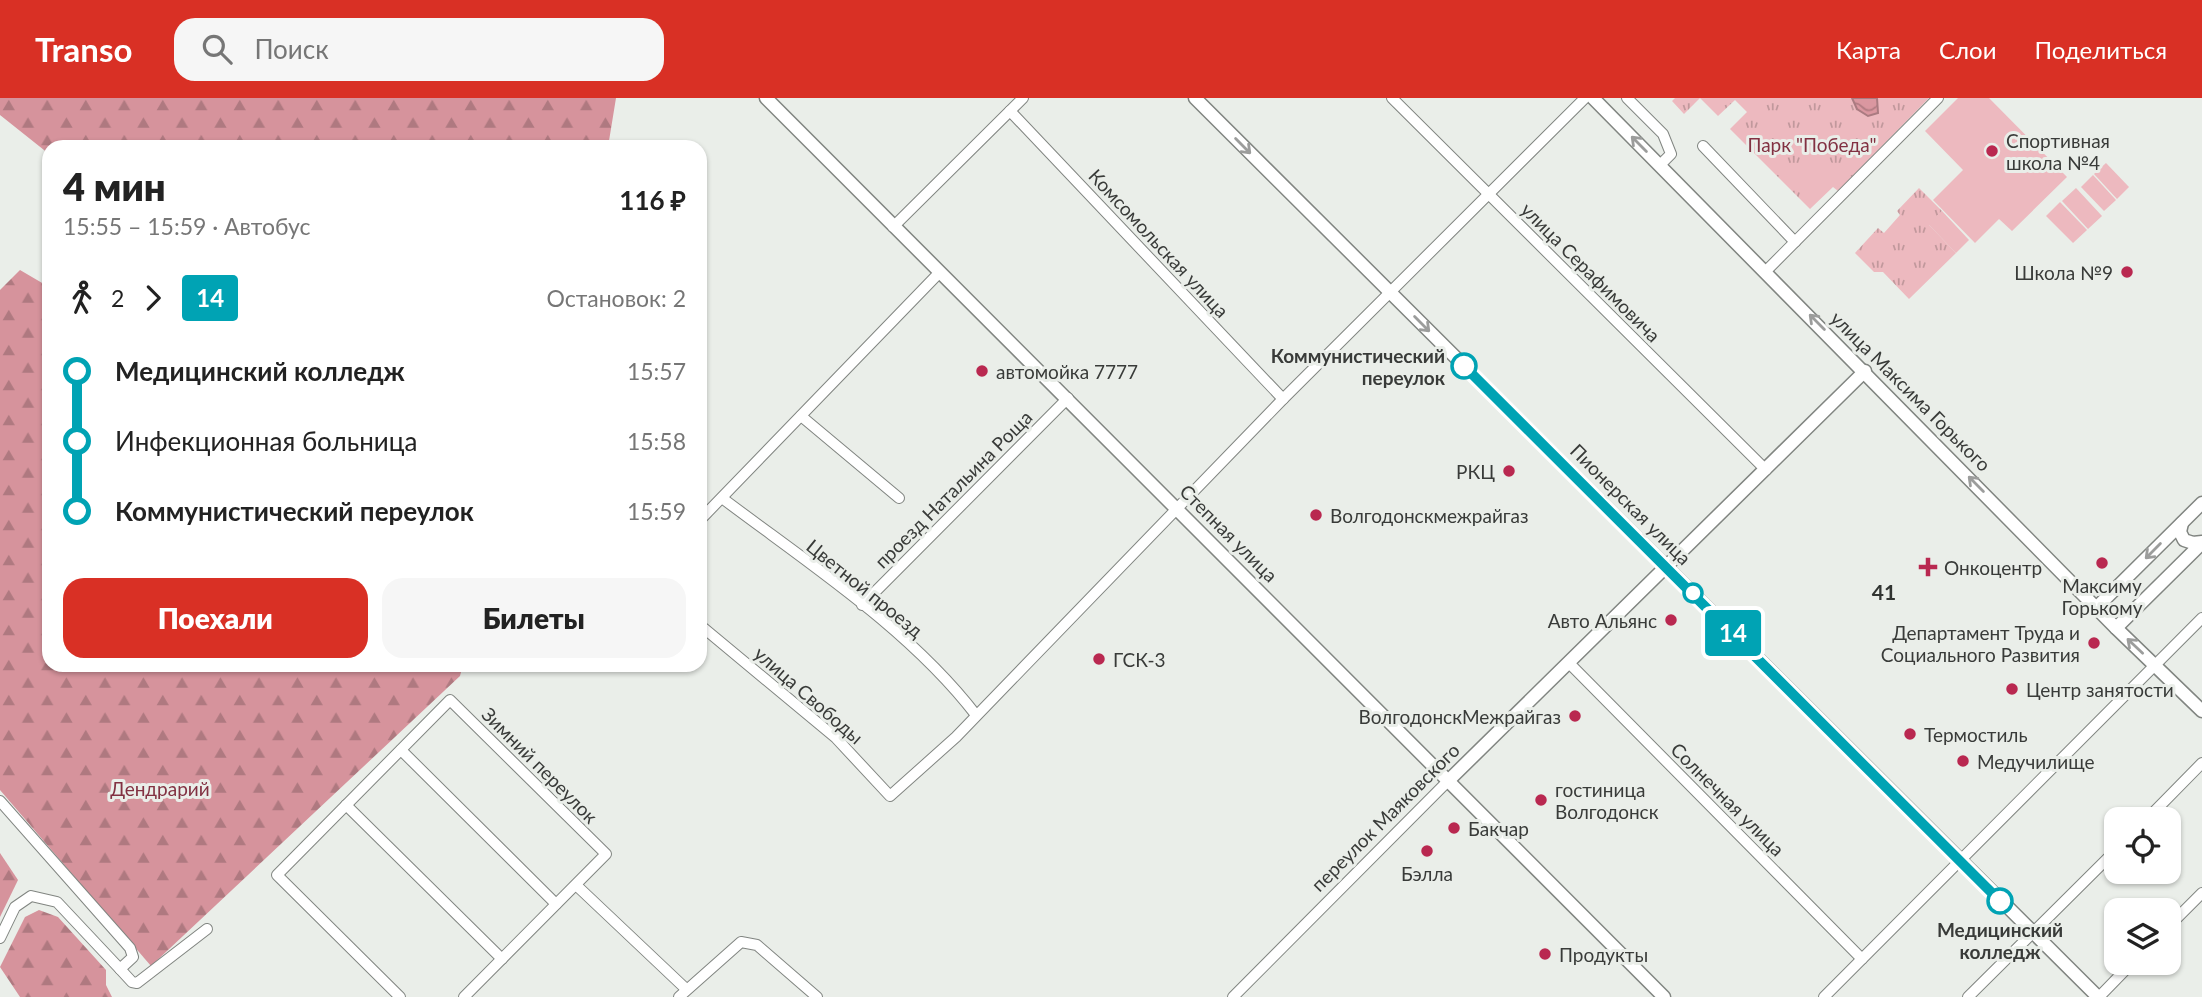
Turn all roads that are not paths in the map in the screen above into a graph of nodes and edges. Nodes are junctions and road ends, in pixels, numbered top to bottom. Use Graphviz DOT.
graph roads {
  1 [pos="766,98"];
  2 [pos="1023,98"];
  3 [pos="1195,98"];
  4 [pos="1392,98"];
  5 [pos="1585,98"];
  6 [pos="1593,98"];
  7 [pos="1627,98"];
  8 [pos="1938,98"];
  9 [pos="1010,111"];
  10 [pos="1703,146"];
  11 [pos="1660,165"];
  12 [pos="1488,194"];
  13 [pos="893,228"];
  14 [pos="1795,242"];
  15 [pos="1766,271"];
  16 [pos="939,273"];
  17 [pos="1390,292"];
  18 [pos="1865,371"];
  19 [pos="1068,398"];
  20 [pos="1283,399"];
  21 [pos="801,416"];
  22 [pos="1766,470"];
  23 [pos="722,498"];
  24 [pos="899,498"];
  25 [pos="2202,503"];
  26 [pos="1177,508"];
  27 [pos="707,513"];
  28 [pos="2182,523"];
  29 [pos="2202,542"];
  30 [pos="1667,567"];
  31 [pos="862,605"];
  32 [pos="2096,608"];
  33 [pos="2202,618"];
  34 [pos="2116,628"];
  35 [pos="707,631"];
  36 [pos="1569,663"];
  37 [pos="2155,665"];
  38 [pos="2202,711"];
  39 [pos="976,715"];
  40 [pos="401,750"];
  41 [pos="2202,763"];
  42 [pos="1448,781"];
  43 [pos="0,801"];
  44 [pos="346,804"];
  45 [pos="2159,807"];
  46 [pos="1960,860"];
  47 [pos="2104,862"];
  48 [pos="576,884"];
  49 [pos="2202,894"];
  50 [pos="556,904"];
  51 [pos="2181,914"];
  52 [pos="207,929"];
  53 [pos="2033,933"];
  54 [pos="0,938"];
  55 [pos="502,959"];
  56 [pos="1862,959"];
  57 [pos="120,969"];
  58 [pos="2120,975"];
  59 [pos="682,993"];
  60 [pos="400,997"];
  61 [pos="464,997"];
  62 [pos="817,997"];
  63 [pos="1233,997"];
  64 [pos="1664,997"];
  65 [pos="1824,997"];
  66 [pos="1968,997"];
  67 [pos="2098,997"];
  1 -- 13 [label="street, Степная улица"];
  2 -- 9 [label="street"];
  3 -- 17 [label="street, Пионерская улица, one-way"];
  4 -- 12 [label="street, улица Серафимовича"];
  5 -- 12 [label="street"];
  11 -- 6 [label="street, улица Максима Горького, one-way"];
  7 -- 11 [label="street"];
  8 -- 14 [label="street"];
  9 -- 13 [label="street"];
  9 -- 20 [label="street, Комсомольская улица"];
  10 -- 14 [label="street"];
  11 -- 15 [label="street, улица Максима Горького"];
  12 -- 17 [label="street"];
  12 -- 22 [label="street, улица Серафимовича"];
  13 -- 16 [label="street, Степная улица"];
  14 -- 15 [label="street"];
  18 -- 15 [label="street, улица Максима Горького, one-way"];
  16 -- 19 [label="street, Степная улица"];
  16 -- 21 [label="street"];
  17 -- 20 [label="street"];
  17 -- 30 [label="street, Пионерская улица, one-way"];
  18 -- 22 [label="street, переулок Маяковского"];
  32 -- 18 [label="street, улица Максима Горького, one-way"];
  19 -- 26 [label="street, Степная улица"];
  19 -- 31 [label="street, проезд Натальина Роща"];
  20 -- 26 [label="street"];
  21 -- 23 [label="street"];
  21 -- 24 [label="street, проезд Натальина Роща"];
  22 -- 30 [label="street, переулок Маяковского"];
  23 -- 27 [label="street"];
  23 -- 31 [label="street, Цветной проезд"];
  25 -- 28 [label="street"];
  26 -- 39 [label="street"];
  26 -- 42 [label="street, Степная улица"];
  28 -- 29 [label="street"];
  28 -- 32 [label="street, one-way"];
  29 -- 34 [label="street"];
  30 -- 36 [label="street, переулок Маяковского"];
  30 -- 46 [label="street, Пионерская улица"];
  31 -- 39 [label="street, Цветной проезд"];
  32 -- 34 [label="street, улица Максима Горького"];
  33 -- 37 [label="street"];
  37 -- 34 [label="street, улица Максима Горького, one-way"];
  35 -- 39 [label="street, улица Свободы"];
  36 -- 42 [label="street, переулок Маяковского"];
  36 -- 56 [label="street, Солнечная улица"];
  37 -- 38 [label="street, улица Максима Горького"];
  37 -- 46 [label="street"];
  40 -- 44 [label="street"];
  40 -- 48 [label="street, Зимний переулок"];
  40 -- 50 [label="street"];
  41 -- 45 [label="street"];
  42 -- 63 [label="street, переулок Маяковского"];
  42 -- 64 [label="street, Степная улица"];
  43 -- 57 [label="street"];
  44 -- 55 [label="street"];
  44 -- 60 [label="street"];
  46 -- 53 [label="street, Пионерская улица"];
  46 -- 56 [label="street"];
  47 -- 53 [label="street"];
  48 -- 50 [label="street"];
  48 -- 59 [label="street"];
  49 -- 51 [label="street"];
  50 -- 55 [label="street"];
  52 -- 57 [label="street"];
  53 -- 66 [label="street"];
  53 -- 67 [label="street, Пионерская улица"];
  54 -- 57 [label="street"];
  55 -- 61 [label="street"];
  56 -- 65 [label="street"];
  58 -- 67 [label="street"];
  59 -- 62 [label="street"];
}
